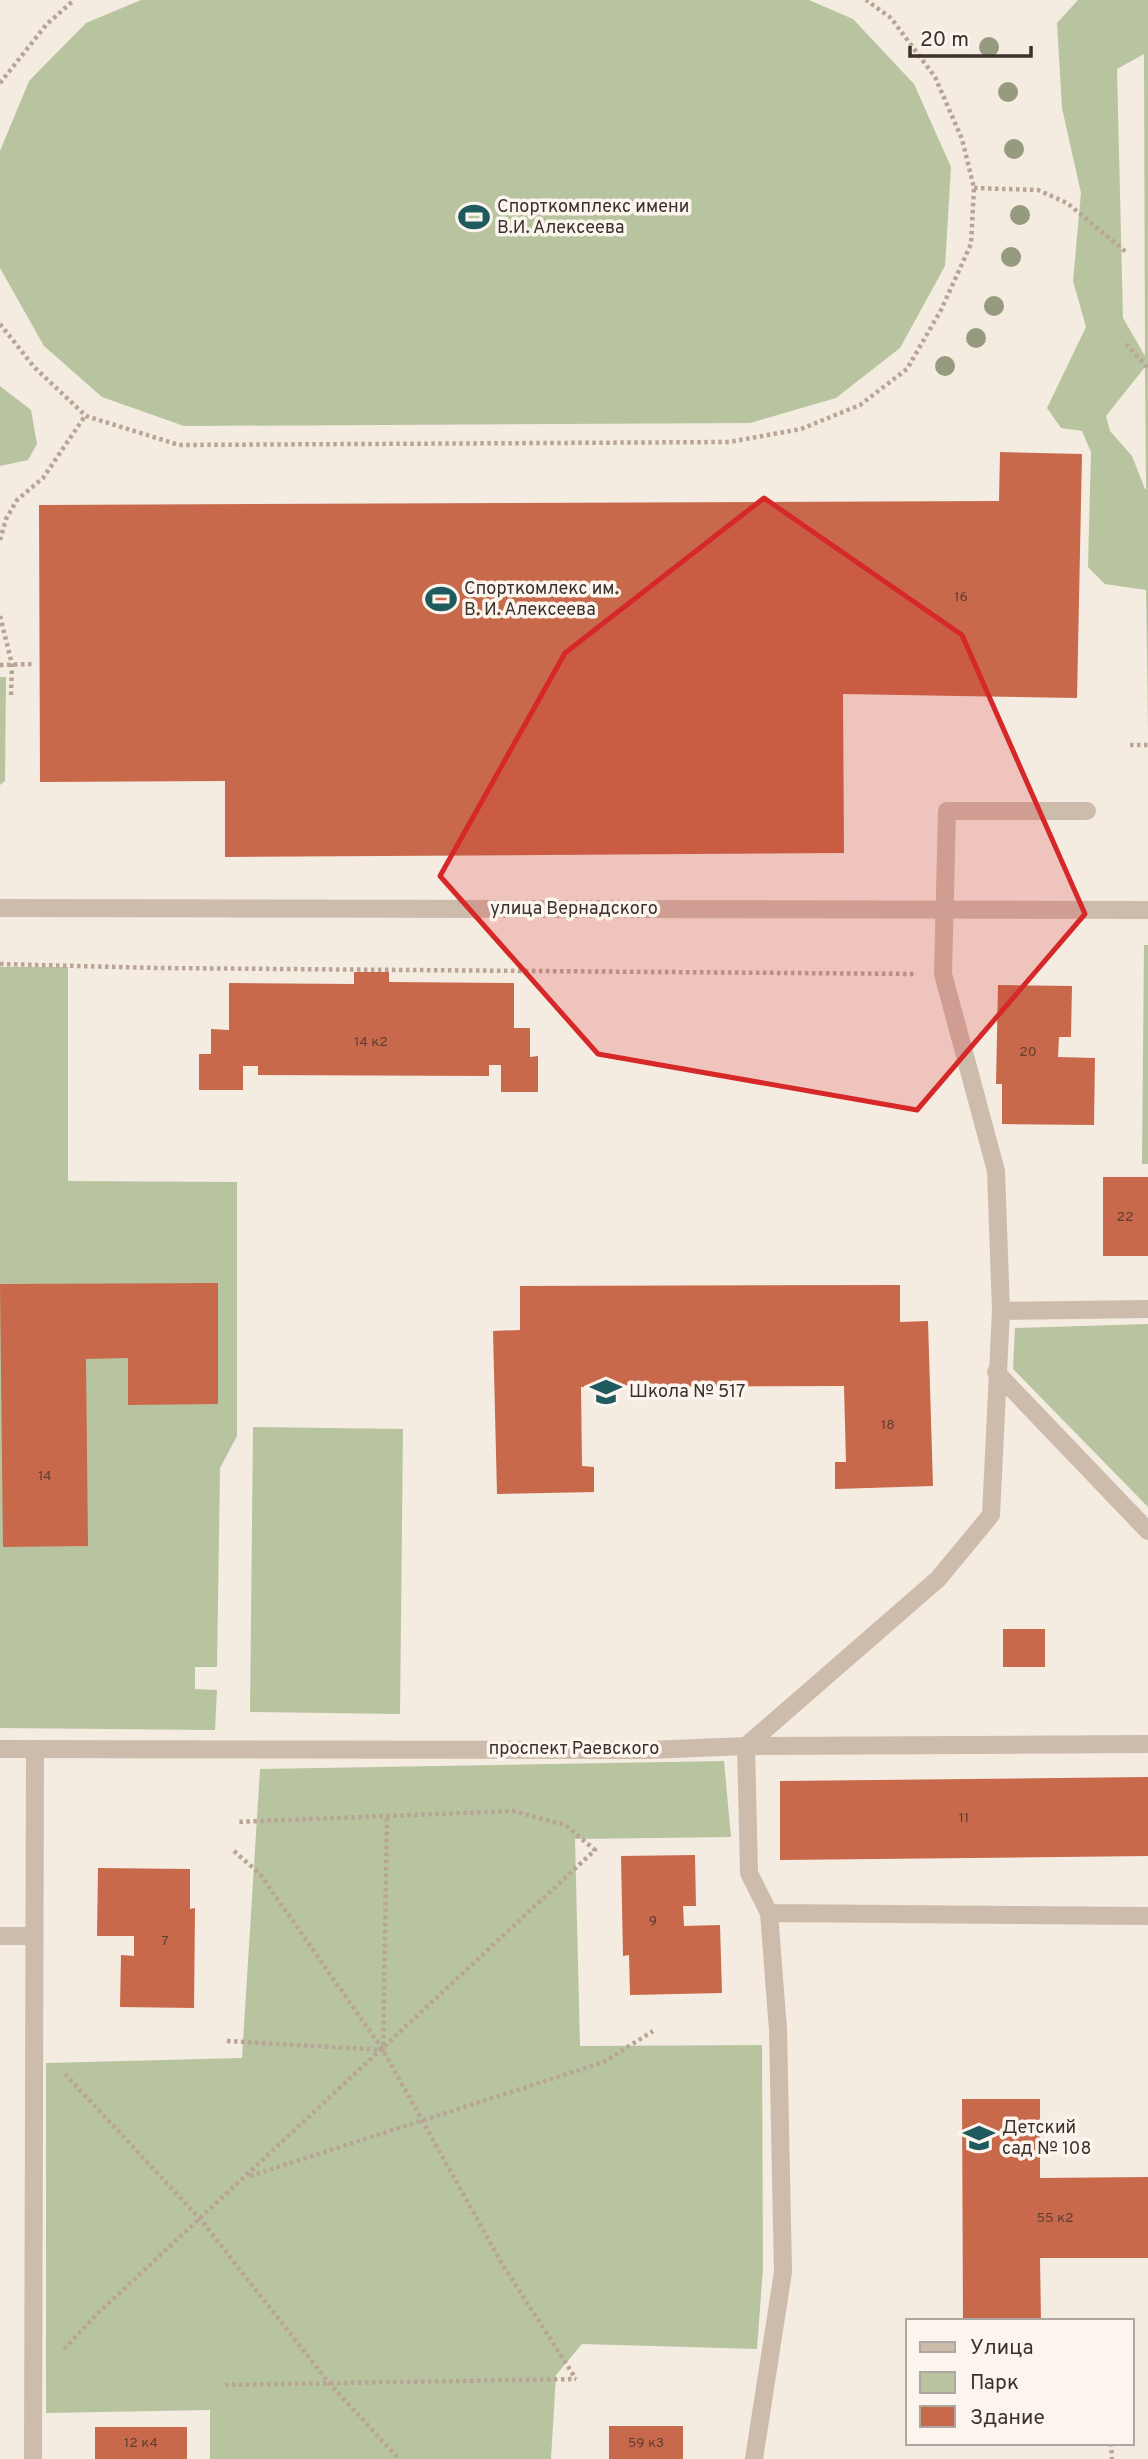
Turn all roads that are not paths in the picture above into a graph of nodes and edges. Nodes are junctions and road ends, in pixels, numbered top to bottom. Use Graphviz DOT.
graph roads {
  1 [pos="1087,811"];
  2 [pos="0,908"];
  3 [pos="946,909"];
  4 [pos="1148,910"];
  5 [pos="1148,1309"];
  6 [pos="1001,1311"];
  7 [pos="996,1372"];
  8 [pos="1148,1531"];
  9 [pos="1148,1744"];
  10 [pos="746,1746"];
  11 [pos="0,1749"];
  12 [pos="35,1749"];
  13 [pos="769,1913"];
  14 [pos="1148,1916"];
  15 [pos="0,1936"];
  16 [pos="34,1936"];
  17 [pos="33,2459"];
  18 [pos="754,2459"];
  1 -- 3 [label="street"];
  2 -- 3 [label="street, улица Вернадского"];
  3 -- 4 [label="street, улица Вернадского"];
  3 -- 6 [label="street"];
  5 -- 6 [label="street"];
  6 -- 7 [label="street"];
  7 -- 8 [label="street"];
  7 -- 10 [label="street"];
  9 -- 10 [label="street, проспект Раевского"];
  10 -- 12 [label="street, проспект Раевского"];
  10 -- 13 [label="street"];
  11 -- 12 [label="street, проспект Раевского"];
  12 -- 16 [label="street"];
  13 -- 14 [label="street"];
  13 -- 18 [label="street"];
  15 -- 16 [label="street"];
  16 -- 17 [label="street"];
}
